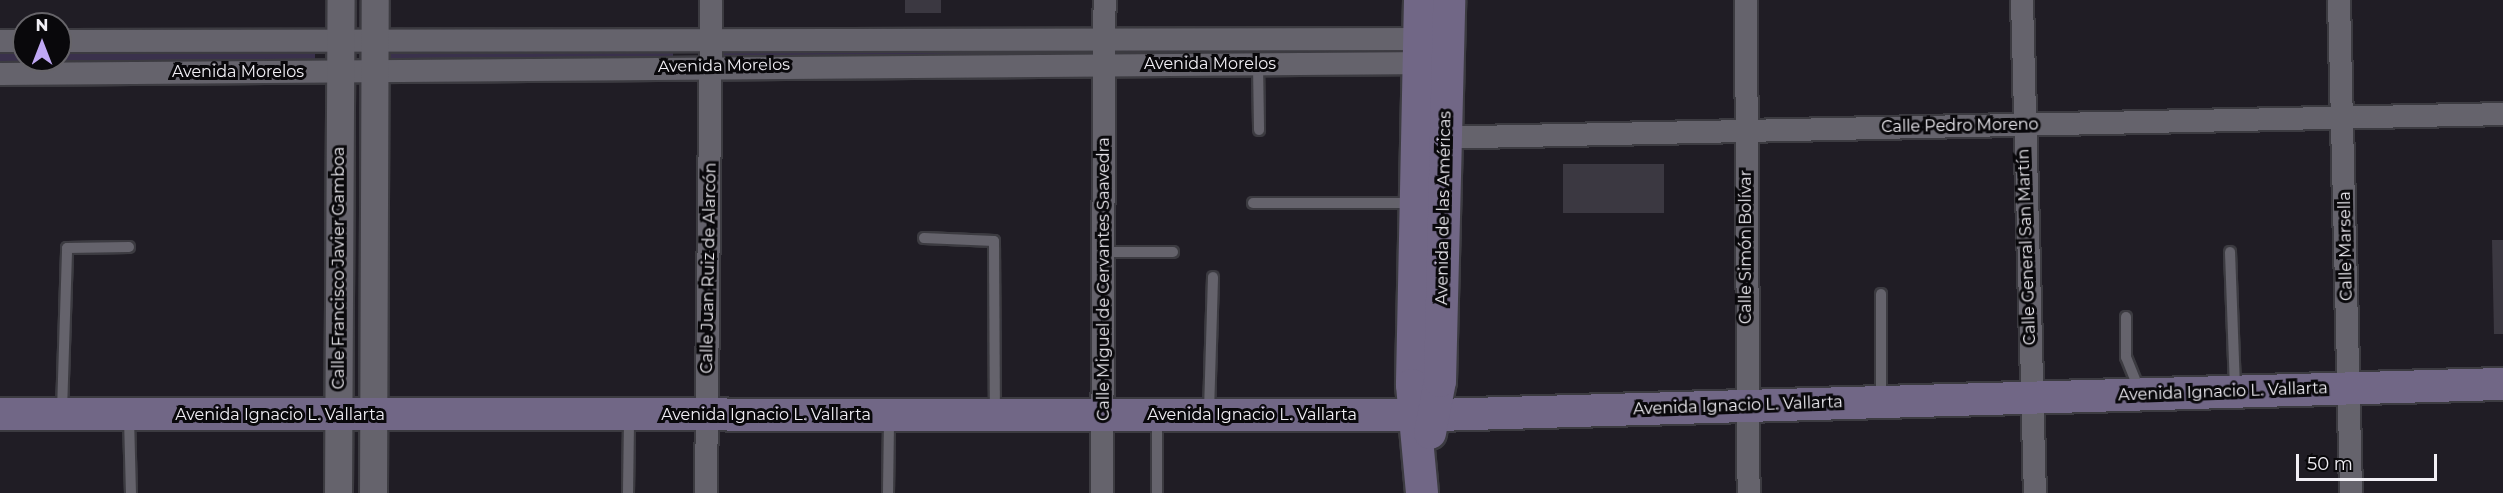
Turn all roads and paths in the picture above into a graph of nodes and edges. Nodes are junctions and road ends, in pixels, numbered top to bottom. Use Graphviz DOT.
graph roads {
  1 [pos="341,0"];
  2 [pos="375,0"];
  3 [pos="711,0"];
  4 [pos="1105,0"];
  5 [pos="1420,0"];
  6 [pos="1449,0"];
  7 [pos="1746,0"];
  8 [pos="2022,0"];
  9 [pos="2339,0"];
  10 [pos="72,41"];
  11 [pos="341,42"];
  12 [pos="374,42"];
  13 [pos="711,43"];
  14 [pos="1434,51"];
  15 [pos="1105,53"];
  16 [pos="1258,64"];
  17 [pos="711,66"];
  18 [pos="341,72"];
  19 [pos="374,72"];
  20 [pos="0,74"];
  21 [pos="2503,114"];
  22 [pos="2343,118"];
  23 [pos="2024,125"];
  24 [pos="1259,130"];
  25 [pos="1746,131"];
  26 [pos="1432,138"];
  27 [pos="1252,203"];
  28 [pos="1416,203"];
  29 [pos="924,238"];
  30 [pos="129,247"];
  31 [pos="1104,252"];
  32 [pos="1173,252"];
  33 [pos="2230,252"];
  34 [pos="1213,277"];
  35 [pos="1881,294"];
  36 [pos="2126,317"];
  37 [pos="2503,384"];
  38 [pos="2349,388"];
  39 [pos="2235,392"];
  40 [pos="2142,394"];
  41 [pos="2032,398"];
  42 [pos="1881,402"];
  43 [pos="1745,406"];
  44 [pos="0,414"];
  45 [pos="62,414"];
  46 [pos="129,415"];
  47 [pos="339,415"];
  48 [pos="374,415"];
  49 [pos="629,415"];
  50 [pos="707,415"];
  51 [pos="889,415"];
  52 [pos="995,415"];
  53 [pos="1103,415"];
  54 [pos="1157,415"];
  55 [pos="1209,415"];
  56 [pos="1425,415"];
  57 [pos="131,493"];
  58 [pos="338,493"];
  59 [pos="373,493"];
  60 [pos="628,493"];
  61 [pos="706,493"];
  62 [pos="888,493"];
  63 [pos="1102,493"];
  64 [pos="1156,493"];
  65 [pos="1422,493"];
  66 [pos="1749,493"];
  67 [pos="2035,493"];
  68 [pos="2351,493"];
  1 -- 11 [label="street, Calle Francisco Javier Gamboa"];
  2 -- 12 [label="street"];
  3 -- 13 [label="street, Calle Juan Ruiz de Alarcón"];
  4 -- 15 [label="street, Calle Miguel de Cervantes Saavedra"];
  5 -- 14 [label="main road, Avenida de las Américas"];
  6 -- 14 [label="main road, Avenida de las Américas"];
  7 -- 25 [label="street, Calle Simón Bolívar"];
  8 -- 23 [label="street, Calle General San Martín"];
  9 -- 22 [label="street, Calle Marsella"];
  10 -- 11 [label="street, Avenida Morelos"];
  11 -- 12 [label="street, Avenida Morelos"];
  11 -- 18 [label="street, Calle Francisco Javier Gamboa"];
  12 -- 13 [label="street, Avenida Morelos"];
  12 -- 19 [label="street"];
  13 -- 15 [label="street, Avenida Morelos"];
  13 -- 17 [label="street, Calle Juan Ruiz de Alarcón"];
  14 -- 15 [label="street, Avenida Morelos"];
  14 -- 16 [label="street, Avenida Morelos"];
  14 -- 26 [label="main road, Avenida de las Américas"];
  15 -- 16 [label="street, Avenida Morelos"];
  15 -- 17 [label="street, Avenida Morelos"];
  15 -- 31 [label="street, Calle Miguel de Cervantes Saavedra"];
  16 -- 24 [label="lane"];
  17 -- 19 [label="street, Avenida Morelos"];
  17 -- 50 [label="street, Calle Juan Ruiz de Alarcón"];
  18 -- 19 [label="street, Avenida Morelos"];
  18 -- 20 [label="street, Avenida Morelos"];
  18 -- 47 [label="street, Calle Francisco Javier Gamboa"];
  19 -- 48 [label="street"];
  21 -- 22 [label="street, Calle Pedro Moreno"];
  22 -- 23 [label="street, Calle Pedro Moreno"];
  22 -- 38 [label="street, Calle Marsella"];
  23 -- 25 [label="street, Calle Pedro Moreno"];
  23 -- 41 [label="street, Calle General San Martín"];
  25 -- 26 [label="street, Calle Pedro Moreno"];
  25 -- 43 [label="street, Calle Simón Bolívar"];
  26 -- 28 [label="main road, Avenida de las Américas"];
  26 -- 56 [label="main road, Avenida de las Américas"];
  27 -- 28 [label="lane"];
  28 -- 56 [label="main road, Avenida de las Américas"];
  29 -- 52 [label="lane"];
  30 -- 45 [label="lane"];
  31 -- 32 [label="lane"];
  31 -- 53 [label="street, Calle Miguel de Cervantes Saavedra"];
  33 -- 39 [label="lane"];
  34 -- 55 [label="lane"];
  35 -- 42 [label="lane"];
  36 -- 40 [label="lane"];
  37 -- 38 [label="main road, Avenida Ignacio L. Vallarta"];
  38 -- 39 [label="main road, Avenida Ignacio L. Vallarta"];
  38 -- 68 [label="street, Calle Marsella"];
  39 -- 40 [label="main road, Avenida Ignacio L. Vallarta"];
  40 -- 41 [label="main road, Avenida Ignacio L. Vallarta"];
  41 -- 42 [label="main road, Avenida Ignacio L. Vallarta"];
  41 -- 67 [label="street, Calle General San Martín"];
  42 -- 43 [label="main road, Avenida Ignacio L. Vallarta"];
  43 -- 56 [label="main road, Avenida Ignacio L. Vallarta"];
  43 -- 66 [label="street, Calle Simón Bolívar"];
  44 -- 45 [label="main road, Avenida Ignacio L. Vallarta"];
  45 -- 46 [label="main road, Avenida Ignacio L. Vallarta"];
  46 -- 47 [label="main road, Avenida Ignacio L. Vallarta"];
  46 -- 57 [label="lane"];
  47 -- 48 [label="main road, Avenida Ignacio L. Vallarta"];
  47 -- 58 [label="street, Calle Francisco Javier Gamboa"];
  48 -- 49 [label="main road, Avenida Ignacio L. Vallarta"];
  48 -- 59 [label="street"];
  49 -- 50 [label="main road, Avenida Ignacio L. Vallarta"];
  49 -- 60 [label="lane"];
  50 -- 51 [label="main road, Avenida Ignacio L. Vallarta"];
  50 -- 61 [label="street, Calle Juan Ruiz de Alarcón"];
  51 -- 52 [label="main road, Avenida Ignacio L. Vallarta"];
  51 -- 62 [label="lane"];
  52 -- 53 [label="main road, Avenida Ignacio L. Vallarta"];
  53 -- 54 [label="main road, Avenida Ignacio L. Vallarta"];
  53 -- 63 [label="street, Calle Miguel de Cervantes Saavedra"];
  54 -- 55 [label="main road, Avenida Ignacio L. Vallarta"];
  54 -- 64 [label="lane"];
  55 -- 56 [label="main road, Avenida Ignacio L. Vallarta"];
  56 -- 65 [label="main road"];
}
